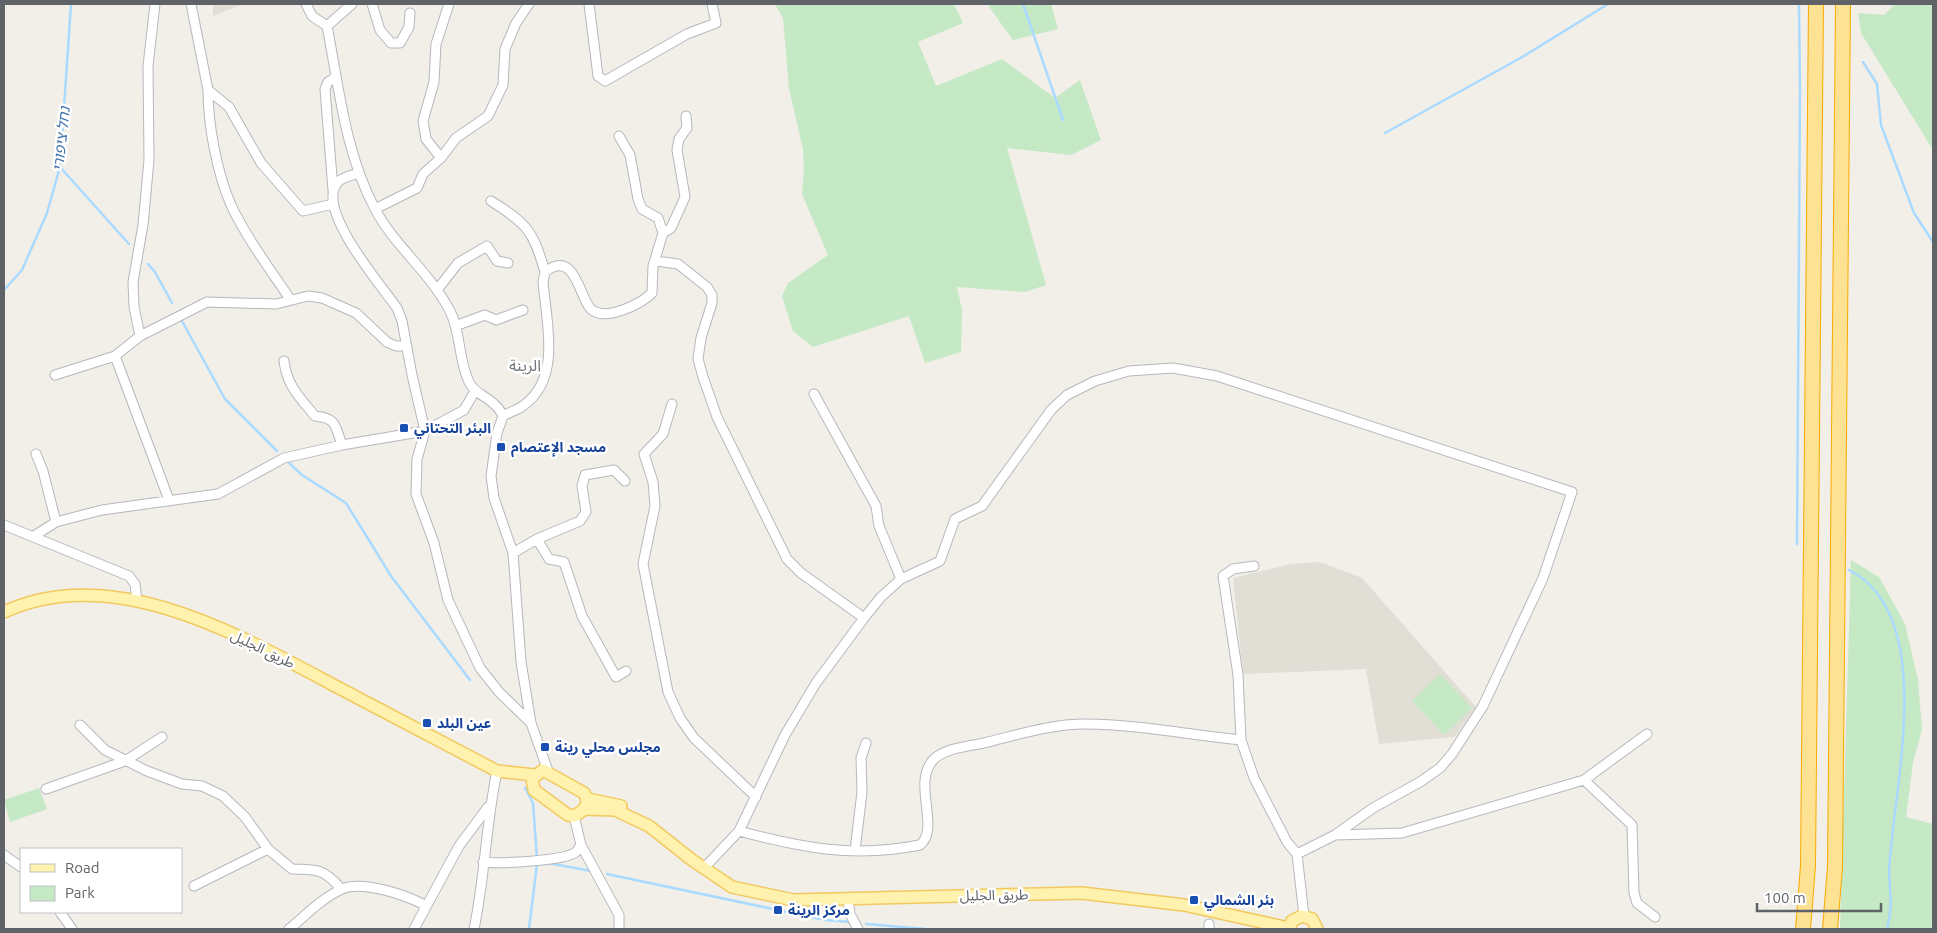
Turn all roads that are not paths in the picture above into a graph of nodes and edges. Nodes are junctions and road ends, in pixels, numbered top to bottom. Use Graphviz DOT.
graph roads {
  1 [pos="155,4"];
  2 [pos="191,4"];
  3 [pos="306,4"];
  4 [pos="352,4"];
  5 [pos="372,4"];
  6 [pos="449,4"];
  7 [pos="529,4"];
  8 [pos="589,4"];
  9 [pos="712,4"];
  10 [pos="1816,4"];
  11 [pos="1843,4"];
  12 [pos="410,13"];
  13 [pos="326,26"];
  14 [pos="336,77"];
  15 [pos="208,90"];
  16 [pos="686,116"];
  17 [pos="619,136"];
  18 [pos="440,158"];
  19 [pos="359,173"];
  20 [pos="333,190"];
  21 [pos="491,202"];
  22 [pos="333,204"];
  23 [pos="375,209"];
  24 [pos="663,233"];
  25 [pos="656,261"];
  26 [pos="508,262"];
  27 [pos="545,272"];
  28 [pos="437,290"];
  29 [pos="290,299"];
  30 [pos="523,310"];
  31 [pos="454,326"];
  32 [pos="140,336"];
  33 [pos="407,346"];
  34 [pos="116,356"];
  35 [pos="284,361"];
  36 [pos="55,375"];
  37 [pos="475,391"];
  38 [pos="814,394"];
  39 [pos="672,404"];
  40 [pos="503,416"];
  41 [pos="425,431"];
  42 [pos="342,445"];
  43 [pos="36,454"];
  44 [pos="625,480"];
  45 [pos="169,500"];
  46 [pos="56,522"];
  47 [pos="4,525"];
  48 [pos="34,536"];
  49 [pos="537,539"];
  50 [pos="513,553"];
  51 [pos="1254,566"];
  52 [pos="901,580"];
  53 [pos="137,601"];
  54 [pos="4,612"];
  55 [pos="864,618"];
  56 [pos="626,671"];
  57 [pos="531,723"];
  58 [pos="80,725"];
  59 [pos="1648,734"];
  60 [pos="162,737"];
  61 [pos="1241,740"];
  62 [pos="866,743"];
  63 [pos="125,761"];
  64 [pos="548,771"];
  65 [pos="501,772"];
  66 [pos="535,775"];
  67 [pos="1584,780"];
  68 [pos="533,787"];
  69 [pos="46,789"];
  70 [pos="756,797"];
  71 [pos="490,804"];
  72 [pos="586,804"];
  73 [pos="574,816"];
  74 [pos="739,831"];
  75 [pos="1335,835"];
  76 [pos="581,845"];
  77 [pos="268,849"];
  78 [pos="855,851"];
  79 [pos="4,854"];
  80 [pos="1298,854"];
  81 [pos="483,862"];
  82 [pos="20,865"];
  83 [pos="704,868"];
  84 [pos="194,886"];
  85 [pos="341,889"];
  86 [pos="848,899"];
  87 [pos="425,904"];
  88 [pos="61,913"];
  89 [pos="1304,916"];
  90 [pos="1655,917"];
  91 [pos="1289,928"];
  92 [pos="72,929"];
  93 [pos="288,929"];
  94 [pos="414,929"];
  95 [pos="474,929"];
  96 [pos="618,929"];
  97 [pos="858,929"];
  98 [pos="1317,929"];
  99 [pos="1803,929"];
  100 [pos="1830,929"];
  1 -- 32 [label="street"];
  2 -- 15 [label="street"];
  3 -- 13 [label="street"];
  4 -- 13 [label="street"];
  5 -- 12 [label="street"];
  6 -- 18 [label="street"];
  7 -- 18 [label="street"];
  8 -- 9 [label="street"];
  10 -- 99 [label="highway"];
  11 -- 100 [label="highway"];
  13 -- 14 [label="street"];
  14 -- 19 [label="street"];
  14 -- 20 [label="street"];
  15 -- 22 [label="street"];
  15 -- 29 [label="street"];
  16 -- 24 [label="street"];
  17 -- 24 [label="street"];
  18 -- 23 [label="street"];
  19 -- 20 [label="street"];
  19 -- 23 [label="street"];
  20 -- 22 [label="street"];
  21 -- 27 [label="street"];
  22 -- 33 [label="street"];
  23 -- 28 [label="street"];
  24 -- 25 [label="street"];
  25 -- 27 [label="street"];
  25 -- 55 [label="street"];
  26 -- 28 [label="street"];
  27 -- 40 [label="street"];
  28 -- 31 [label="street"];
  29 -- 32 [label="street"];
  29 -- 33 [label="street"];
  30 -- 31 [label="street"];
  31 -- 37 [label="street"];
  32 -- 34 [label="street"];
  33 -- 41 [label="street"];
  34 -- 36 [label="street"];
  34 -- 45 [label="street"];
  35 -- 42 [label="street"];
  37 -- 40 [label="street"];
  37 -- 41 [label="street"];
  38 -- 52 [label="street"];
  39 -- 70 [label="street"];
  40 -- 50 [label="street"];
  41 -- 42 [label="street"];
  41 -- 57 [label="street"];
  42 -- 45 [label="street"];
  43 -- 46 [label="street"];
  44 -- 49 [label="street"];
  45 -- 46 [label="street"];
  46 -- 48 [label="street"];
  47 -- 48 [label="street"];
  48 -- 53 [label="street"];
  49 -- 50 [label="street"];
  49 -- 56 [label="street"];
  50 -- 57 [label="street"];
  51 -- 61 [label="street"];
  52 -- 55 [label="street"];
  52 -- 75 [label="street"];
  53 -- 54 [label="main road, طريق الجليل"];
  53 -- 65 [label="main road, طريق الجليل"];
  55 -- 70 [label="street"];
  57 -- 64 [label="street"];
  58 -- 63 [label="street"];
  59 -- 67 [label="street"];
  60 -- 63 [label="street"];
  61 -- 78 [label="street"];
  61 -- 80 [label="street"];
  62 -- 78 [label="street"];
  63 -- 69 [label="street"];
  63 -- 77 [label="street"];
  64 -- 66 [label="main road"];
  64 -- 72 [label="main road"];
  65 -- 66 [label="main road, طريق الجليل"];
  65 -- 68 [label="main road, طريق الجليل"];
  65 -- 71 [label="street"];
  66 -- 68 [label="main road"];
  67 -- 75 [label="street"];
  67 -- 90 [label="street"];
  68 -- 73 [label="main road, طريق الجليل"];
  70 -- 74 [label="street"];
  71 -- 81 [label="street"];
  71 -- 87 [label="street"];
  72 -- 73 [label="main road"];
  72 -- 83 [label="main road, طريق الجليل"];
  73 -- 76 [label="street"];
  74 -- 78 [label="street"];
  74 -- 83 [label="street"];
  75 -- 80 [label="street"];
  76 -- 81 [label="street"];
  76 -- 96 [label="street"];
  77 -- 84 [label="street"];
  77 -- 85 [label="street"];
  79 -- 82 [label="street"];
  80 -- 89 [label="street"];
  81 -- 95 [label="street"];
  83 -- 86 [label="main road, طريق الجليل"];
  85 -- 87 [label="street"];
  85 -- 93 [label="street"];
  86 -- 91 [label="main road, طريق الجليل"];
  86 -- 97 [label="street"];
  87 -- 94 [label="street"];
  88 -- 92 [label="street"];
  89 -- 91 [label="main road"];
  89 -- 98 [label="main road"];
}
